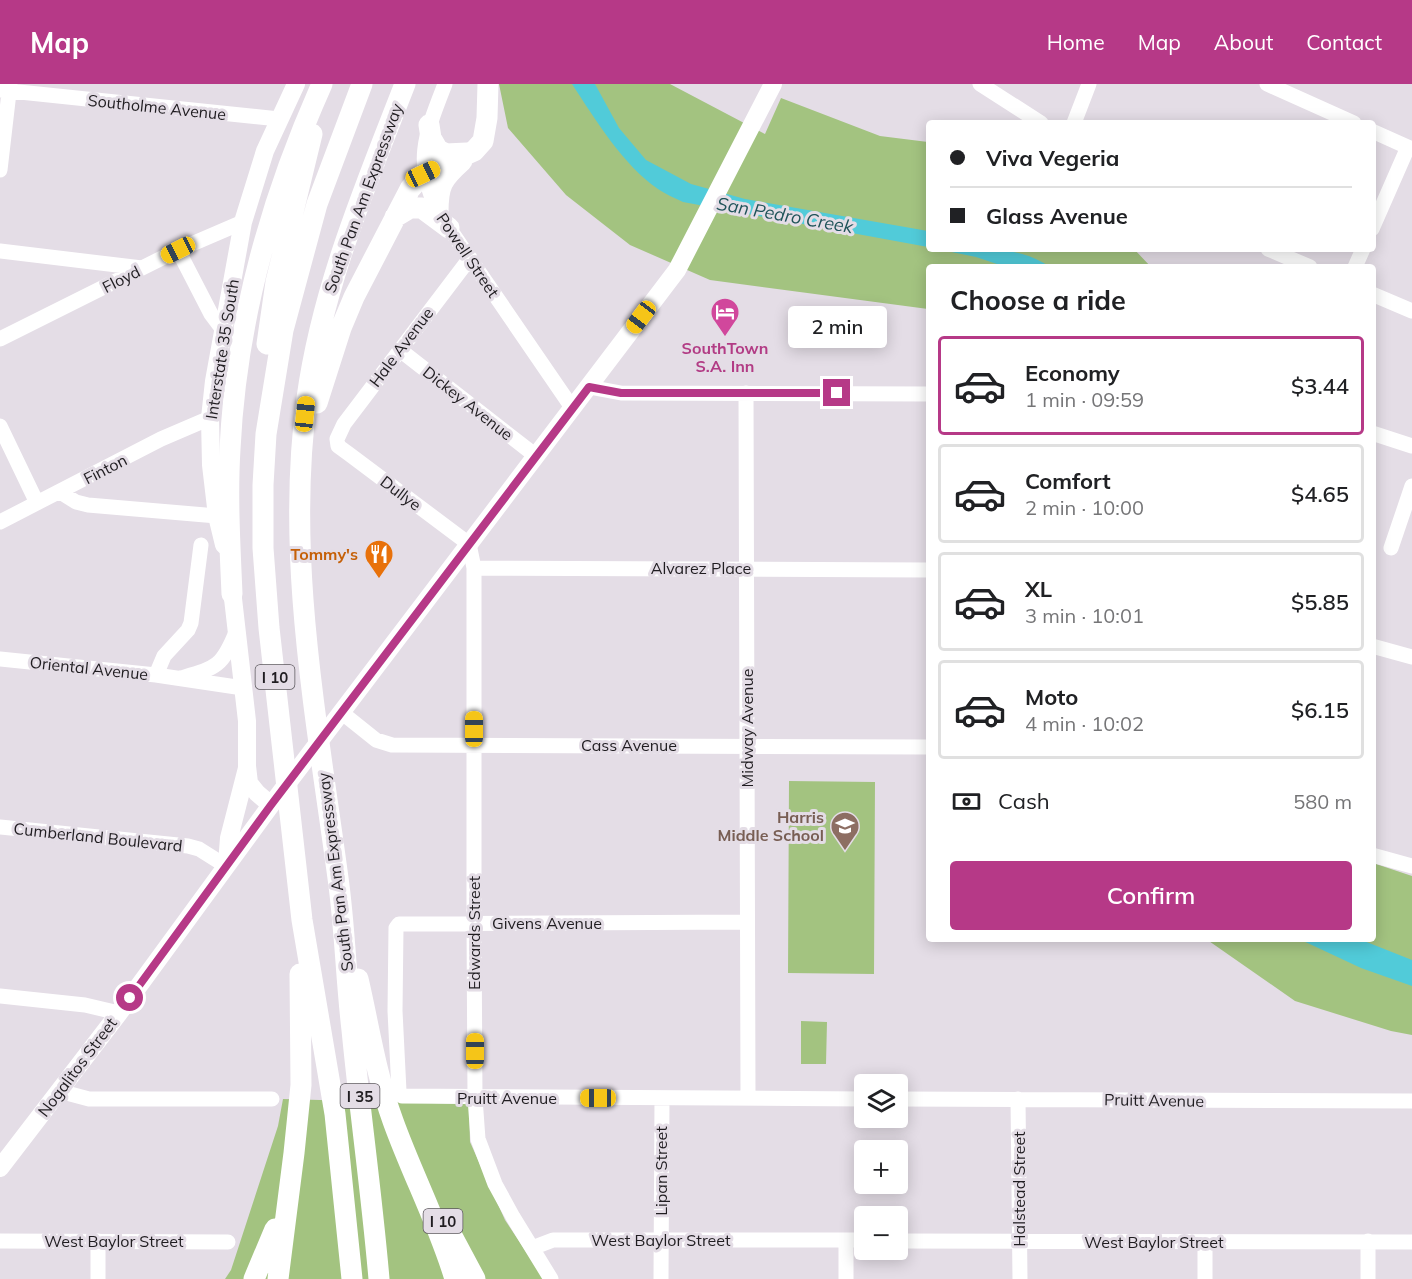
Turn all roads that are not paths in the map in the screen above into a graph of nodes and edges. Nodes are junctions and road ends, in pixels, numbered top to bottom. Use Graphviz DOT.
graph roads {
  1 [pos="296,84"];
  2 [pos="323,84"];
  3 [pos="362,84"];
  4 [pos="405,84"];
  5 [pos="445,84"];
  6 [pos="488,84"];
  7 [pos="772,84"];
  8 [pos="980,84"];
  9 [pos="1089,84"];
  10 [pos="1267,84"];
  11 [pos="6,88"];
  12 [pos="279,119"];
  13 [pos="1036,120"];
  14 [pos="1075,120"];
  15 [pos="1347,120"];
  16 [pos="429,125"];
  17 [pos="1376,133"];
  18 [pos="1410,148"];
  19 [pos="474,151"];
  20 [pos="0,170"];
  21 [pos="423,174"];
  22 [pos="395,217"];
  23 [pos="443,220"];
  24 [pos="1376,220"];
  25 [pos="243,222"];
  26 [pos="0,250"];
  27 [pos="178,250"];
  28 [pos="1275,252"];
  29 [pos="470,258"];
  30 [pos="1303,264"];
  31 [pos="142,268"];
  32 [pos="1376,296"];
  33 [pos="1412,311"];
  34 [pos="223,330"];
  35 [pos="0,339"];
  36 [pos="400,350"];
  37 [pos="589,387"];
  38 [pos="746,393"];
  39 [pos="926,394"];
  40 [pos="573,409"];
  41 [pos="210,418"];
  42 [pos="0,426"];
  43 [pos="266,434"];
  44 [pos="1376,434"];
  45 [pos="337,439"];
  46 [pos="1412,446"];
  47 [pos="301,449"];
  48 [pos="536,456"];
  49 [pos="1412,486"];
  50 [pos="60,492"];
  51 [pos="38,503"];
  52 [pos="217,516"];
  53 [pos="0,522"];
  54 [pos="469,544"];
  55 [pos="201,545"];
  56 [pos="1391,548"];
  57 [pos="474,568"];
  58 [pos="747,568"];
  59 [pos="926,570"];
  60 [pos="232,594"];
  61 [pos="236,632"];
  62 [pos="1376,647"];
  63 [pos="1412,657"];
  64 [pos="0,659"];
  65 [pos="156,675"];
  66 [pos="178,679"];
  67 [pos="243,688"];
  68 [pos="339,715"];
  69 [pos="747,745"];
  70 [pos="474,746"];
  71 [pos="926,747"];
  72 [pos="247,766"];
  73 [pos="273,802"];
  74 [pos="0,827"];
  75 [pos="1376,856"];
  76 [pos="226,866"];
  77 [pos="1412,866"];
  78 [pos="343,914"];
  79 [pos="302,920"];
  80 [pos="747,922"];
  81 [pos="474,924"];
  82 [pos="0,996"];
  83 [pos="119,1013"];
  84 [pos="59,1091"];
  85 [pos="402,1096"];
  86 [pos="476,1098"];
  87 [pos="662,1098"];
  88 [pos="748,1098"];
  89 [pos="272,1099"];
  90 [pos="854,1099"];
  91 [pos="908,1099"];
  92 [pos="1018,1099"];
  93 [pos="1412,1101"];
  94 [pos="409,1163"];
  95 [pos="0,1168"];
  96 [pos="287,1198"];
  97 [pos="846,1240"];
  98 [pos="854,1240"];
  99 [pos="0,1241"];
  100 [pos="98,1241"];
  101 [pos="661,1241"];
  102 [pos="908,1241"];
  103 [pos="1368,1241"];
  104 [pos="228,1242"];
  105 [pos="1020,1242"];
  106 [pos="1205,1242"];
  107 [pos="1412,1242"];
  108 [pos="532,1248"];
  109 [pos="98,1279"];
  110 [pos="254,1279"];
  111 [pos="278,1279"];
  112 [pos="352,1279"];
  113 [pos="379,1279"];
  114 [pos="455,1279"];
  115 [pos="475,1279"];
  116 [pos="552,1279"];
  117 [pos="661,1279"];
  118 [pos="846,1279"];
  119 [pos="1020,1279"];
  120 [pos="1205,1279"];
  121 [pos="1368,1279"];
  1 -- 12 [label="main road, Interstate 35 South"];
  2 -- 43 [label="highway"];
  2 -- 60 [label="highway"];
  3 -- 43 [label="highway, I 10"];
  4 -- 47 [label="highway, South Pan Am Expressway / I 10"];
  5 -- 16 [label="street, Powell Street"];
  6 -- 19 [label="highway"];
  7 -- 37 [label="main road, Nogalitos Street"];
  8 -- 13 [label="street"];
  9 -- 14 [label="street"];
  10 -- 15 [label="street"];
  11 -- 12 [label="street, Southolme Avenue"];
  11 -- 20 [label="street"];
  12 -- 25 [label="main road, Interstate 35 South"];
  16 -- 19 [label="highway"];
  16 -- 21 [label="street, Powell Street"];
  17 -- 18 [label="street"];
  18 -- 24 [label="street"];
  19 -- 21 [label="highway"];
  19 -- 23 [label="highway"];
  21 -- 22 [label="highway"];
  21 -- 23 [label="street, Powell Street"];
  22 -- 23 [label="highway"];
  22 -- 47 [label="highway"];
  23 -- 29 [label="street, Powell Street"];
  25 -- 27 [label="street, Floyd"];
  25 -- 34 [label="main road, Interstate 35 South"];
  26 -- 31 [label="street"];
  27 -- 31 [label="street, Floyd"];
  27 -- 34 [label="street"];
  28 -- 30 [label="street"];
  29 -- 36 [label="street, Hale Avenue"];
  29 -- 40 [label="street, Powell Street"];
  31 -- 35 [label="street, Floyd"];
  32 -- 33 [label="street"];
  34 -- 41 [label="main road, Interstate 35 South"];
  36 -- 45 [label="street, Hale Avenue"];
  36 -- 48 [label="street, Dickey Avenue"];
  37 -- 38 [label="street"];
  37 -- 40 [label="main road, Nogalitos Street"];
  38 -- 39 [label="street"];
  38 -- 58 [label="street, Midway Avenue"];
  40 -- 48 [label="main road, Nogalitos Street"];
  41 -- 50 [label="street, Finton"];
  41 -- 52 [label="main road, Interstate 35 South"];
  42 -- 51 [label="street"];
  43 -- 79 [label="highway, I 10"];
  44 -- 46 [label="street"];
  45 -- 54 [label="street, Dullye"];
  47 -- 78 [label="highway, South Pan Am Expressway / I 10"];
  48 -- 54 [label="main road, Nogalitos Street"];
  49 -- 56 [label="street"];
  50 -- 51 [label="street, Finton"];
  50 -- 52 [label="street"];
  51 -- 53 [label="street, Finton"];
  52 -- 60 [label="main road, Interstate 35 South"];
  54 -- 57 [label="street, Edwards Street"];
  54 -- 68 [label="main road, Nogalitos Street"];
  55 -- 65 [label="street"];
  57 -- 58 [label="street, Alvarez Place"];
  57 -- 70 [label="street, Edwards Street"];
  58 -- 59 [label="street, Alvarez Place"];
  58 -- 69 [label="street, Midway Avenue"];
  60 -- 61 [label="main road, Interstate 35 South"];
  61 -- 66 [label="street, Oriental Avenue"];
  61 -- 67 [label="main road, Interstate 35 South"];
  62 -- 63 [label="street"];
  64 -- 65 [label="street, Oriental Avenue"];
  65 -- 66 [label="street, Oriental Avenue"];
  66 -- 67 [label="street, Oriental Avenue"];
  67 -- 72 [label="main road, Interstate 35 South"];
  68 -- 70 [label="street, Cass Avenue"];
  68 -- 73 [label="main road, Nogalitos Street"];
  69 -- 70 [label="street, Cass Avenue"];
  69 -- 71 [label="street, Cass Avenue"];
  69 -- 80 [label="street, Midway Avenue"];
  70 -- 81 [label="street, Edwards Street"];
  72 -- 73 [label="main road, Interstate 35 South"];
  72 -- 76 [label="main road, Interstate 35 South"];
  73 -- 76 [label="main road, Nogalitos Street"];
  74 -- 76 [label="street, Cumberland Boulevard"];
  75 -- 77 [label="street"];
  76 -- 83 [label="main road, Nogalitos Street"];
  78 -- 94 [label="highway, I 10"];
  78 -- 113 [label="highway, South Pan Am Expressway / I 35"];
  79 -- 96 [label="highway, I 10"];
  79 -- 112 [label="highway, I 35"];
  80 -- 81 [label="street, Givens Avenue"];
  80 -- 88 [label="street, Midway Avenue"];
  81 -- 85 [label="street, Givens Avenue"];
  81 -- 86 [label="street, Edwards Street"];
  82 -- 83 [label="street"];
  83 -- 84 [label="main road, Nogalitos Street"];
  84 -- 89 [label="street"];
  84 -- 95 [label="main road, Nogalitos Street"];
  85 -- 86 [label="street, Pruitt Avenue"];
  86 -- 87 [label="street, Pruitt Avenue"];
  86 -- 108 [label="street, Edwards Street"];
  87 -- 88 [label="street, Pruitt Avenue"];
  87 -- 101 [label="street, Lipan Street"];
  88 -- 90 [label="street, Pruitt Avenue"];
  91 -- 92 [label="street, Pruitt Avenue"];
  92 -- 93 [label="street, Pruitt Avenue"];
  92 -- 105 [label="street, Halstead Street"];
  94 -- 114 [label="highway"];
  94 -- 115 [label="highway, I 10"];
  96 -- 110 [label="highway"];
  96 -- 111 [label="highway, I 10"];
  97 -- 98 [label="street, West Baylor Street"];
  97 -- 101 [label="street, West Baylor Street"];
  97 -- 118 [label="street"];
  99 -- 100 [label="street, West Baylor Street"];
  100 -- 104 [label="street, West Baylor Street"];
  100 -- 109 [label="street"];
  101 -- 108 [label="street, West Baylor Street"];
  101 -- 117 [label="street, Lipan Street"];
  102 -- 105 [label="street, West Baylor Street"];
  103 -- 106 [label="street, West Baylor Street"];
  103 -- 107 [label="street, West Baylor Street"];
  103 -- 121 [label="street"];
  105 -- 106 [label="street, West Baylor Street"];
  105 -- 119 [label="street, Halstead Street"];
  106 -- 120 [label="street"];
  108 -- 116 [label="street, Edwards Street"];
}
